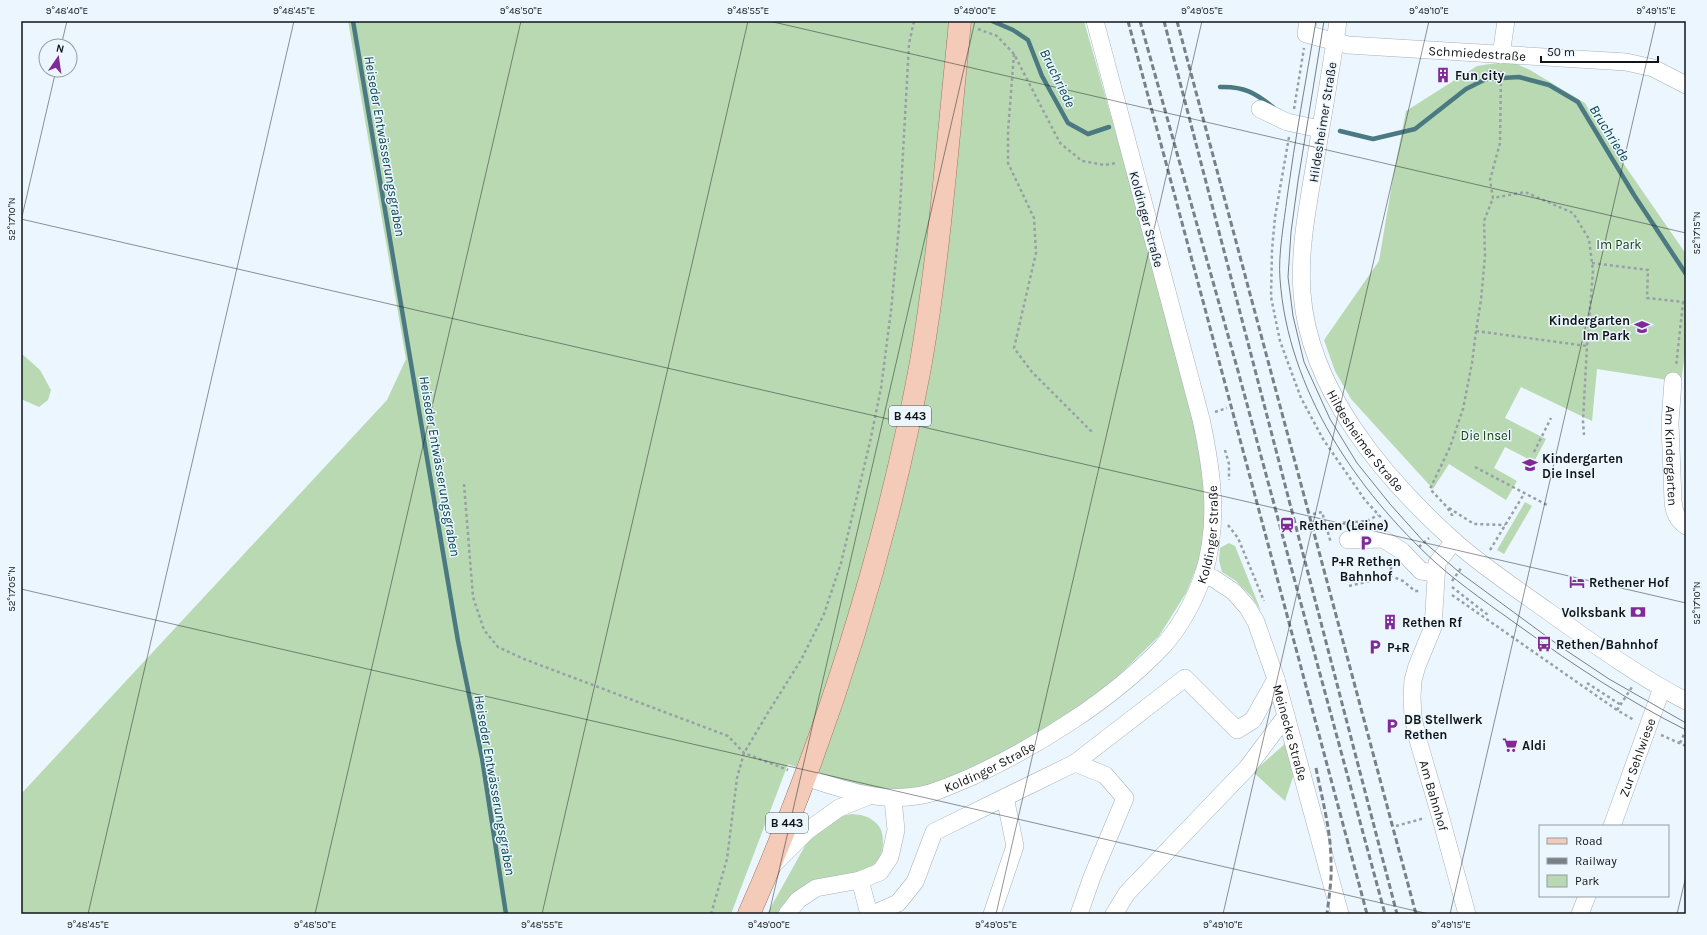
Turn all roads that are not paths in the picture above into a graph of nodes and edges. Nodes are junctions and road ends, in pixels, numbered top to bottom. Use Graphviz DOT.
graph roads {
  1 [pos="1095,21"];
  2 [pos="1308,21"];
  3 [pos="1338,21"];
  4 [pos="1506,21"];
  5 [pos="966,24"];
  6 [pos="1335,42"];
  7 [pos="1501,55"];
  8 [pos="1686,85"];
  9 [pos="1260,109"];
  10 [pos="1320,129"];
  11 [pos="1673,381"];
  12 [pos="1686,526"];
  13 [pos="1344,534"];
  14 [pos="1454,541"];
  15 [pos="1435,573"];
  16 [pos="1203,575"];
  17 [pos="1276,679"];
  18 [pos="1662,688"];
  19 [pos="1686,701"];
  20 [pos="1286,716"];
  21 [pos="1075,763"];
  22 [pos="805,777"];
  23 [pos="869,796"];
  24 [pos="1005,797"];
  25 [pos="893,798"];
  26 [pos="1612,825"];
  27 [pos="769,869"];
  28 [pos="860,880"];
  29 [pos="1587,897"];
  30 [pos="749,914"];
  31 [pos="787,914"];
  32 [pos="868,914"];
  33 [pos="873,914"];
  34 [pos="992,914"];
  35 [pos="1079,914"];
  36 [pos="1114,914"];
  37 [pos="1340,914"];
  38 [pos="1467,914"];
  39 [pos="1580,914"];
  1 -- 16 [label="street, Koldinger Straße"];
  2 -- 6 [label="street"];
  3 -- 6 [label="street, Hildesheimer Straße"];
  4 -- 7 [label="street"];
  5 -- 22 [label="main road, B 443, bridge"];
  6 -- 7 [label="street, Schmiedestraße"];
  6 -- 10 [label="street, Hildesheimer Straße"];
  7 -- 8 [label="street, Schmiedestraße"];
  9 -- 10 [label="street"];
  10 -- 14 [label="street, Hildesheimer Straße"];
  11 -- 12 [label="street, Am Kindergarten"];
  13 -- 15 [label="street"];
  14 -- 15 [label="street, Am Bahnhof"];
  14 -- 18 [label="street, Hildesheimer Straße"];
  15 -- 38 [label="street, Am Bahnhof"];
  16 -- 17 [label="street, Meinecke Straße"];
  16 -- 25 [label="street, Koldinger Straße"];
  17 -- 20 [label="street, Meinecke Straße"];
  17 -- 21 [label="street"];
  18 -- 19 [label="street, Hildesheimer Straße"];
  18 -- 26 [label="street, Zur Sehlwiese"];
  20 -- 36 [label="street"];
  20 -- 37 [label="street, Meinecke Straße"];
  21 -- 24 [label="street"];
  21 -- 35 [label="street"];
  22 -- 23 [label="street, Koldinger Straße"];
  22 -- 27 [label="main road, B 443"];
  23 -- 25 [label="street, Koldinger Straße"];
  23 -- 27 [label="street"];
  24 -- 33 [label="street"];
  24 -- 34 [label="street"];
  25 -- 28 [label="street"];
  27 -- 30 [label="main road, B 443"];
  28 -- 31 [label="street"];
  28 -- 32 [label="street"];
  29 -- 39 [label="street"];
}
